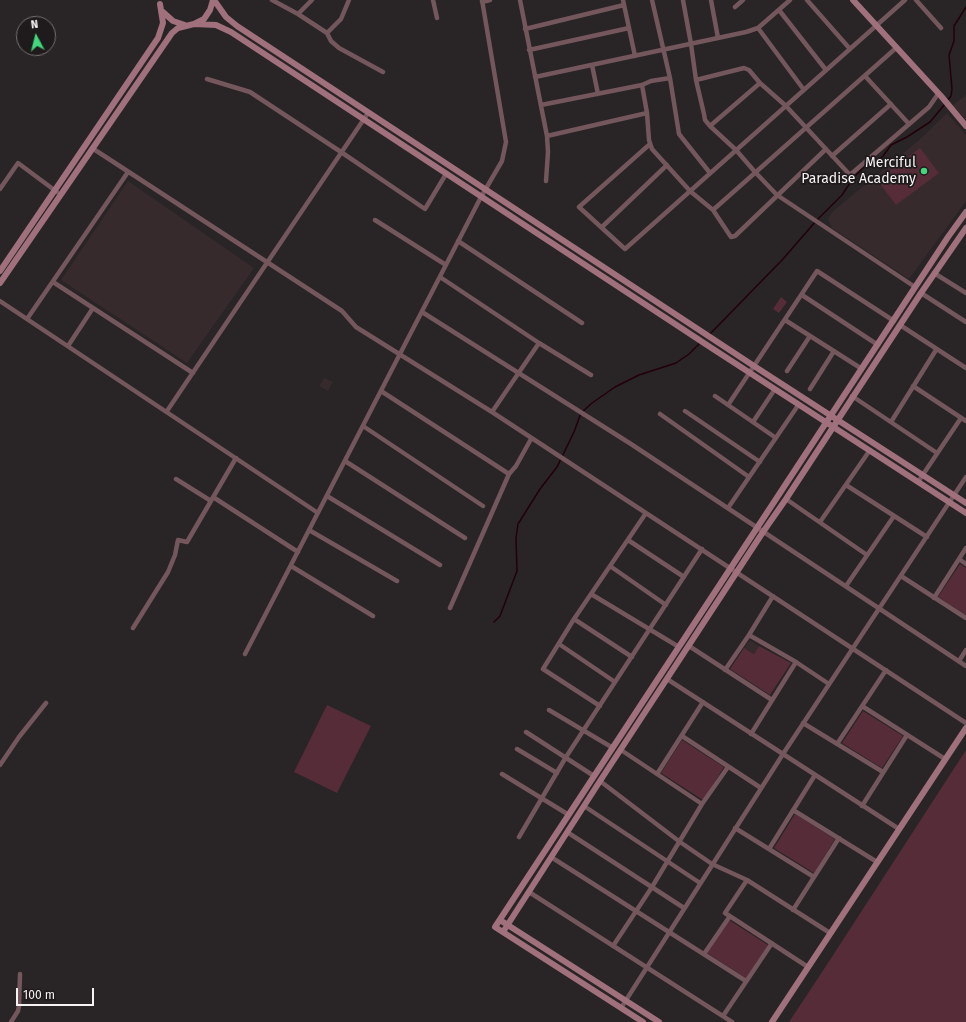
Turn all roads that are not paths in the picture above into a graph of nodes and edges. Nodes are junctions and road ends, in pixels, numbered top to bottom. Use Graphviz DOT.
graph roads {
  1 [pos="213,0"];
  2 [pos="272,0"];
  3 [pos="312,0"];
  4 [pos="349,0"];
  5 [pos="433,0"];
  6 [pos="490,0"];
  7 [pos="520,0"];
  8 [pos="652,0"];
  9 [pos="683,0"];
  10 [pos="711,0"];
  11 [pos="743,0"];
  12 [pos="790,0"];
  13 [pos="807,0"];
  14 [pos="853,0"];
  15 [pos="905,0"];
  16 [pos="916,0"];
  17 [pos="482,1"];
  18 [pos="160,2"];
  19 [pos="624,3"];
  20 [pos="735,6"];
  21 [pos="779,10"];
  22 [pos="298,14"];
  23 [pos="437,18"];
  24 [pos="191,25"];
  25 [pos="876,26"];
  26 [pos="525,28"];
  27 [pos="629,28"];
  28 [pos="758,28"];
  29 [pos="941,28"];
  30 [pos="327,33"];
  31 [pos="718,38"];
  32 [pos="691,44"];
  33 [pos="896,48"];
  34 [pos="850,49"];
  35 [pos="530,50"];
  36 [pos="663,50"];
  37 [pos="635,56"];
  38 [pos="592,65"];
  39 [pos="826,70"];
  40 [pos="383,72"];
  41 [pos="865,76"];
  42 [pos="535,78"];
  43 [pos="670,78"];
  44 [pos="207,79"];
  45 [pos="696,80"];
  46 [pos="760,83"];
  47 [pos="642,85"];
  48 [pos="804,90"];
  49 [pos="598,94"];
  50 [pos="940,95"];
  51 [pos="891,104"];
  52 [pos="541,105"];
  53 [pos="786,106"];
  54 [pos="368,113"];
  55 [pos="647,113"];
  56 [pos="363,119"];
  57 [pos="909,124"];
  58 [pos="710,126"];
  59 [pos="966,126"];
  60 [pos="806,127"];
  61 [pos="547,136"];
  62 [pos="650,144"];
  63 [pos="92,148"];
  64 [pos="826,149"];
  65 [pos="736,150"];
  66 [pos="341,152"];
  67 [pos="832,156"];
  68 [pos="667,165"];
  69 [pos="128,172"];
  70 [pos="755,172"];
  71 [pos="710,173"];
  72 [pos="446,174"];
  73 [pos="546,181"];
  74 [pos="0,189"];
  75 [pos="54,190"];
  76 [pos="486,190"];
  77 [pos="690,191"];
  78 [pos="60,195"];
  79 [pos="777,195"];
  80 [pos="481,197"];
  81 [pos="713,210"];
  82 [pos="966,212"];
  83 [pos="375,220"];
  84 [pos="602,227"];
  85 [pos="966,228"];
  86 [pos="948,237"];
  87 [pos="458,241"];
  88 [pos="956,242"];
  89 [pos="267,262"];
  90 [pos="446,265"];
  91 [pos="0,270"];
  92 [pos="934,273"];
  93 [pos="440,277"];
  94 [pos="53,282"];
  95 [pos="0,283"];
  96 [pos="915,287"];
  97 [pos="921,293"];
  98 [pos="966,293"];
  99 [pos="802,295"];
  100 [pos="0,301"];
  101 [pos="93,308"];
  102 [pos="422,312"];
  103 [pos="28,319"];
  104 [pos="785,320"];
  105 [pos="894,321"];
  106 [pos="966,322"];
  107 [pos="582,323"];
  108 [pos="900,325"];
  109 [pos="810,336"];
  110 [pos="539,343"];
  111 [pos="878,345"];
  112 [pos="68,346"];
  113 [pos="936,350"];
  114 [pos="834,351"];
  115 [pos="400,354"];
  116 [pos="754,366"];
  117 [pos="966,368"];
  118 [pos="862,369"];
  119 [pos="787,371"];
  120 [pos="193,373"];
  121 [pos="518,373"];
  122 [pos="750,373"];
  123 [pos="591,375"];
  124 [pos="913,386"];
  125 [pos="775,389"];
  126 [pos="810,389"];
  127 [pos="381,391"];
  128 [pos="715,396"];
  129 [pos="852,396"];
  130 [pos="728,404"];
  131 [pos="799,404"];
  132 [pos="685,410"];
  133 [pos="167,411"];
  134 [pos="492,412"];
  135 [pos="660,414"];
  136 [pos="831,416"];
  137 [pos="961,418"];
  138 [pos="838,420"];
  139 [pos="966,421"];
  140 [pos="753,422"];
  141 [pos="826,422"];
  142 [pos="891,422"];
  143 [pos="363,426"];
  144 [pos="834,427"];
  145 [pos="776,438"];
  146 [pos="531,439"];
  147 [pos="870,450"];
  148 [pos="937,453"];
  149 [pos="236,458"];
  150 [pos="345,461"];
  151 [pos="760,462"];
  152 [pos="509,474"];
  153 [pos="923,475"];
  154 [pos="749,477"];
  155 [pos="966,478"];
  156 [pos="176,479"];
  157 [pos="918,482"];
  158 [pos="846,485"];
  159 [pos="954,495"];
  160 [pos="327,496"];
  161 [pos="212,499"];
  162 [pos="786,499"];
  163 [pos="950,502"];
  164 [pos="966,503"];
  165 [pos="483,506"];
  166 [pos="728,508"];
  167 [pos="318,513"];
  168 [pos="646,513"];
  169 [pos="966,513"];
  170 [pos="894,516"];
  171 [pos="820,522"];
  172 [pos="309,530"];
  173 [pos="761,530"];
  174 [pos="927,537"];
  175 [pos="465,538"];
  176 [pos="628,540"];
  177 [pos="966,548"];
  178 [pos="702,549"];
  179 [pos="298,552"];
  180 [pos="867,555"];
  181 [pos="959,559"];
  182 [pos="966,564"];
  183 [pos="440,565"];
  184 [pos="291,566"];
  185 [pos="610,566"];
  186 [pos="734,571"];
  187 [pos="901,576"];
  188 [pos="684,577"];
  189 [pos="397,581"];
  190 [pos="846,586"];
  191 [pos="591,594"];
  192 [pos="773,596"];
  193 [pos="934,598"];
  194 [pos="666,605"];
  195 [pos="450,608"];
  196 [pos="879,609"];
  197 [pos="373,616"];
  198 [pos="966,618"];
  199 [pos="574,619"];
  200 [pos="133,628"];
  201 [pos="650,630"];
  202 [pos="749,635"];
  203 [pos="559,644"];
  204 [pos="689,646"];
  205 [pos="679,647"];
  206 [pos="853,648"];
  207 [pos="966,650"];
  208 [pos="245,654"];
  209 [pos="632,657"];
  210 [pos="959,661"];
  211 [pos="796,662"];
  212 [pos="966,666"];
  213 [pos="725,670"];
  214 [pos="886,670"];
  215 [pos="667,679"];
  216 [pos="615,682"];
  217 [pos="829,684"];
  218 [pos="772,700"];
  219 [pos="703,702"];
  220 [pos="46,703"];
  221 [pos="600,706"];
  222 [pos="862,706"];
  223 [pos="549,710"];
  224 [pos="803,723"];
  225 [pos="966,723"];
  226 [pos="966,728"];
  227 [pos="584,731"];
  228 [pos="526,732"];
  229 [pos="751,734"];
  230 [pos="907,735"];
  231 [pos="682,736"];
  232 [pos="837,744"];
  233 [pos="612,748"];
  234 [pos="517,749"];
  235 [pos="621,750"];
  236 [pos="782,754"];
  237 [pos="566,757"];
  238 [pos="945,759"];
  239 [pos="0,765"];
  240 [pos="728,767"];
  241 [pos="883,772"];
  242 [pos="557,773"];
  243 [pos="502,774"];
  244 [pos="657,774"];
  245 [pos="815,775"];
  246 [pos="594,776"];
  247 [pos="600,781"];
  248 [pos="761,788"];
  249 [pos="542,798"];
  250 [pos="702,804"];
  251 [pos="584,806"];
  252 [pos="862,806"];
  253 [pos="793,810"];
  254 [pos="569,815"];
  255 [pos="736,828"];
  256 [pos="899,829"];
  257 [pos="567,832"];
  258 [pos="519,838"];
  259 [pos="839,838"];
  260 [pos="680,842"];
  261 [pos="769,849"];
  262 [pos="551,857"];
  263 [pos="668,862"];
  264 [pos="877,862"];
  265 [pos="712,864"];
  266 [pos="814,877"];
  267 [pos="747,880"];
  268 [pos="700,883"];
  269 [pos="652,887"];
  270 [pos="529,892"];
  271 [pos="684,908"];
  272 [pos="793,910"];
  273 [pos="636,912"];
  274 [pos="730,916"];
  275 [pos="500,920"];
  276 [pos="508,925"];
  277 [pos="504,932"];
  278 [pos="669,932"];
  279 [pos="830,933"];
  280 [pos="772,943"];
  281 [pos="614,946"];
  282 [pos="704,954"];
  283 [pos="647,967"];
  284 [pos="808,967"];
  285 [pos="20,974"];
  286 [pos="746,981"];
  287 [pos="626,1000"];
  288 [pos="621,1008"];
  289 [pos="723,1016"];
  290 [pos="11,1022"];
  291 [pos="643,1022"];
  292 [pos="659,1022"];
  293 [pos="732,1022"];
  294 [pos="772,1022"];
  1 -- 24 [label="street"];
  1 -- 54 [label="street"];
  2 -- 22 [label="street"];
  3 -- 22 [label="street"];
  4 -- 30 [label="street"];
  5 -- 23 [label="street"];
  6 -- 17 [label="street"];
  7 -- 26 [label="street"];
  8 -- 36 [label="street"];
  9 -- 32 [label="street"];
  10 -- 31 [label="street"];
  11 -- 20 [label="street"];
  12 -- 21 [label="street"];
  13 -- 34 [label="street"];
  14 -- 25 [label="street"];
  15 -- 25 [label="street"];
  16 -- 29 [label="street"];
  17 -- 76 [label="street"];
  18 -- 24 [label="street"];
  18 -- 75 [label="street"];
  19 -- 26 [label="street"];
  19 -- 27 [label="street"];
  21 -- 28 [label="street"];
  21 -- 39 [label="street"];
  22 -- 30 [label="street"];
  24 -- 56 [label="street"];
  24 -- 63 [label="street"];
  25 -- 33 [label="street"];
  25 -- 34 [label="street"];
  26 -- 35 [label="street"];
  27 -- 35 [label="street"];
  27 -- 37 [label="street"];
  28 -- 31 [label="street"];
  28 -- 48 [label="street"];
  30 -- 40 [label="street"];
  31 -- 32 [label="street"];
  32 -- 36 [label="street"];
  32 -- 45 [label="street"];
  33 -- 41 [label="street"];
  33 -- 50 [label="street"];
  34 -- 39 [label="street"];
  35 -- 42 [label="street"];
  36 -- 37 [label="street"];
  36 -- 43 [label="street"];
  37 -- 38 [label="street"];
  38 -- 42 [label="street"];
  38 -- 49 [label="street"];
  39 -- 48 [label="street"];
  41 -- 51 [label="street"];
  41 -- 60 [label="street"];
  42 -- 52 [label="street"];
  43 -- 47 [label="street"];
  43 -- 71 [label="street"];
  44 -- 66 [label="street"];
  45 -- 46 [label="street"];
  45 -- 58 [label="street"];
  46 -- 53 [label="street"];
  46 -- 58 [label="street"];
  47 -- 49 [label="street"];
  47 -- 55 [label="street"];
  48 -- 53 [label="street"];
  49 -- 52 [label="street"];
  50 -- 57 [label="street"];
  50 -- 59 [label="street"];
  51 -- 57 [label="street"];
  51 -- 67 [label="street"];
  52 -- 61 [label="street"];
  53 -- 60 [label="street"];
  53 -- 65 [label="street"];
  54 -- 56 [label="street"];
  54 -- 76 [label="street"];
  55 -- 61 [label="street"];
  55 -- 62 [label="street"];
  56 -- 66 [label="street"];
  56 -- 72 [label="street"];
  57 -- 67 [label="street"];
  58 -- 65 [label="street"];
  60 -- 64 [label="street"];
  60 -- 70 [label="street"];
  61 -- 73 [label="street"];
  62 -- 68 [label="street"];
  62 -- 84 [label="street"];
  63 -- 69 [label="street"];
  63 -- 78 [label="street"];
  64 -- 67 [label="street"];
  64 -- 79 [label="street"];
  65 -- 70 [label="street"];
  65 -- 71 [label="street"];
  66 -- 72 [label="street"];
  66 -- 89 [label="street"];
  68 -- 77 [label="street"];
  68 -- 84 [label="street"];
  69 -- 89 [label="street"];
  69 -- 94 [label="street"];
  70 -- 79 [label="street"];
  70 -- 81 [label="street"];
  71 -- 77 [label="street"];
  72 -- 80 [label="street"];
  74 -- 75 [label="street"];
  75 -- 78 [label="street"];
  75 -- 91 [label="street"];
  76 -- 80 [label="street"];
  76 -- 116 [label="street"];
  77 -- 81 [label="street"];
  77 -- 84 [label="street"];
  78 -- 95 [label="street"];
  79 -- 81 [label="street"];
  79 -- 96 [label="street"];
  80 -- 87 [label="street"];
  80 -- 122 [label="street"];
  82 -- 86 [label="street"];
  83 -- 90 [label="street"];
  85 -- 88 [label="street"];
  86 -- 88 [label="street"];
  86 -- 96 [label="street"];
  87 -- 90 [label="street"];
  87 -- 107 [label="street"];
  88 -- 92 [label="street"];
  89 -- 115 [label="street"];
  89 -- 120 [label="street"];
  90 -- 93 [label="street"];
  92 -- 97 [label="street"];
  92 -- 98 [label="street"];
  93 -- 102 [label="street"];
  93 -- 110 [label="street"];
  94 -- 101 [label="street"];
  94 -- 103 [label="street"];
  96 -- 105 [label="street"];
  97 -- 106 [label="street"];
  97 -- 108 [label="street"];
  99 -- 104 [label="street"];
  99 -- 105 [label="street"];
  99 -- 111 [label="street"];
  100 -- 103 [label="street"];
  101 -- 112 [label="street"];
  101 -- 120 [label="street"];
  102 -- 115 [label="street"];
  102 -- 121 [label="street"];
  103 -- 112 [label="street"];
  104 -- 109 [label="street"];
  104 -- 116 [label="street"];
  105 -- 111 [label="street"];
  108 -- 113 [label="street"];
  108 -- 129 [label="street"];
  109 -- 114 [label="street"];
  109 -- 119 [label="street"];
  110 -- 121 [label="street"];
  110 -- 123 [label="street"];
  111 -- 118 [label="street"];
  112 -- 133 [label="street"];
  113 -- 117 [label="street"];
  113 -- 124 [label="street"];
  114 -- 118 [label="street"];
  114 -- 126 [label="street"];
  115 -- 127 [label="street"];
  115 -- 134 [label="street"];
  116 -- 122 [label="street"];
  116 -- 136 [label="street"];
  118 -- 136 [label="street"];
  120 -- 133 [label="street"];
  121 -- 134 [label="street"];
  121 -- 166 [label="street"];
  122 -- 125 [label="street"];
  122 -- 130 [label="street"];
  124 -- 137 [label="street"];
  124 -- 142 [label="street"];
  125 -- 131 [label="street"];
  125 -- 140 [label="street"];
  127 -- 143 [label="street"];
  127 -- 152 [label="street"];
  128 -- 130 [label="street"];
  129 -- 138 [label="street"];
  129 -- 142 [label="street"];
  130 -- 140 [label="street"];
  131 -- 141 [label="street"];
  131 -- 145 [label="street"];
  132 -- 151 [label="street"];
  133 -- 149 [label="street"];
  134 -- 146 [label="street"];
  135 -- 154 [label="street"];
  136 -- 138 [label="street"];
  136 -- 141 [label="street"];
  137 -- 139 [label="street"];
  137 -- 148 [label="street"];
  138 -- 144 [label="street"];
  138 -- 153 [label="street"];
  140 -- 145 [label="street"];
  141 -- 144 [label="street"];
  141 -- 173 [label="street"];
  142 -- 148 [label="street"];
  143 -- 150 [label="street"];
  143 -- 165 [label="street"];
  144 -- 147 [label="street"];
  144 -- 162 [label="street"];
  145 -- 151 [label="street"];
  146 -- 152 [label="street"];
  146 -- 168 [label="street"];
  147 -- 157 [label="street"];
  147 -- 158 [label="street"];
  148 -- 153 [label="street"];
  149 -- 161 [label="street"];
  149 -- 167 [label="street"];
  150 -- 160 [label="street"];
  150 -- 175 [label="street"];
  151 -- 154 [label="street"];
  152 -- 195 [label="street"];
  153 -- 157 [label="street"];
  153 -- 159 [label="street"];
  154 -- 166 [label="street"];
  155 -- 159 [label="street"];
  156 -- 161 [label="street"];
  157 -- 163 [label="street"];
  158 -- 170 [label="street"];
  158 -- 171 [label="street"];
  159 -- 163 [label="street"];
  159 -- 164 [label="street"];
  160 -- 167 [label="street"];
  160 -- 183 [label="street"];
  161 -- 179 [label="street"];
  161 -- 200 [label="street"];
  162 -- 171 [label="street"];
  162 -- 173 [label="street"];
  163 -- 169 [label="street"];
  163 -- 174 [label="street"];
  166 -- 173 [label="street"];
  167 -- 172 [label="street"];
  168 -- 176 [label="street"];
  168 -- 178 [label="street"];
  170 -- 174 [label="street"];
  170 -- 180 [label="street"];
  171 -- 180 [label="street"];
  172 -- 179 [label="street"];
  172 -- 189 [label="street"];
  173 -- 186 [label="street"];
  173 -- 190 [label="street"];
  174 -- 187 [label="street"];
  176 -- 185 [label="street"];
  176 -- 188 [label="street"];
  177 -- 181 [label="street"];
  178 -- 186 [label="street"];
  178 -- 188 [label="street"];
  179 -- 184 [label="street"];
  180 -- 190 [label="street"];
  181 -- 182 [label="street"];
  181 -- 193 [label="street"];
  184 -- 197 [label="street"];
  184 -- 208 [label="street"];
  185 -- 191 [label="street"];
  185 -- 194 [label="street"];
  186 -- 192 [label="street"];
  186 -- 204 [label="street"];
  186 -- 205 [label="street"];
  187 -- 193 [label="street"];
  187 -- 196 [label="street"];
  188 -- 194 [label="street"];
  190 -- 196 [label="street"];
  191 -- 199 [label="street"];
  191 -- 201 [label="street"];
  192 -- 202 [label="street"];
  192 -- 206 [label="street"];
  193 -- 198 [label="street"];
  194 -- 201 [label="street"];
  196 -- 206 [label="street"];
  196 -- 210 [label="street"];
  199 -- 203 [label="street"];
  199 -- 209 [label="street"];
  201 -- 205 [label="street"];
  201 -- 209 [label="street"];
  202 -- 211 [label="street"];
  202 -- 213 [label="street"];
  203 -- 216 [label="street"];
  203 -- 221 [label="street"];
  204 -- 213 [label="street"];
  204 -- 215 [label="street"];
  205 -- 233 [label="street"];
  206 -- 214 [label="street"];
  206 -- 217 [label="street"];
  207 -- 210 [label="street"];
  209 -- 216 [label="street"];
  210 -- 212 [label="street"];
  211 -- 217 [label="street"];
  211 -- 218 [label="street"];
  213 -- 218 [label="street"];
  214 -- 222 [label="street"];
  214 -- 225 [label="street"];
  215 -- 219 [label="street"];
  215 -- 235 [label="street"];
  216 -- 221 [label="street"];
  217 -- 224 [label="street"];
  218 -- 229 [label="street"];
  219 -- 229 [label="street"];
  219 -- 231 [label="street"];
  220 -- 239 [label="street"];
  221 -- 227 [label="street"];
  222 -- 230 [label="street"];
  222 -- 232 [label="street"];
  223 -- 227 [label="street"];
  224 -- 232 [label="street"];
  224 -- 236 [label="street"];
  226 -- 238 [label="street"];
  227 -- 233 [label="street"];
  227 -- 237 [label="street"];
  228 -- 237 [label="street"];
  229 -- 236 [label="street"];
  230 -- 238 [label="street"];
  230 -- 241 [label="street"];
  231 -- 240 [label="street"];
  231 -- 244 [label="street"];
  232 -- 241 [label="street"];
  233 -- 246 [label="street"];
  234 -- 242 [label="street"];
  235 -- 244 [label="street"];
  235 -- 247 [label="street"];
  236 -- 245 [label="street"];
  236 -- 248 [label="street"];
  237 -- 242 [label="street"];
  237 -- 246 [label="street"];
  238 -- 256 [label="street"];
  240 -- 248 [label="street"];
  240 -- 250 [label="street"];
  241 -- 252 [label="street"];
  242 -- 249 [label="street"];
  243 -- 249 [label="street"];
  244 -- 250 [label="street"];
  245 -- 252 [label="street"];
  245 -- 253 [label="street"];
  246 -- 254 [label="street"];
  247 -- 251 [label="street"];
  247 -- 260 [label="street"];
  248 -- 255 [label="street"];
  249 -- 254 [label="street"];
  249 -- 258 [label="street"];
  250 -- 260 [label="street"];
  251 -- 257 [label="street"];
  251 -- 263 [label="street"];
  252 -- 256 [label="street"];
  253 -- 259 [label="street"];
  253 -- 261 [label="street"];
  254 -- 275 [label="street"];
  255 -- 261 [label="street"];
  255 -- 265 [label="street"];
  256 -- 264 [label="street"];
  257 -- 262 [label="street"];
  257 -- 269 [label="street"];
  259 -- 264 [label="street"];
  259 -- 266 [label="street"];
  260 -- 263 [label="street"];
  260 -- 265 [label="street"];
  261 -- 266 [label="street"];
  262 -- 270 [label="street"];
  262 -- 273 [label="street"];
  263 -- 268 [label="street"];
  263 -- 269 [label="street"];
  264 -- 279 [label="street"];
  265 -- 267 [label="street"];
  265 -- 268 [label="street"];
  266 -- 272 [label="street"];
  267 -- 272 [label="street"];
  267 -- 274 [label="street"];
  268 -- 271 [label="street"];
  269 -- 271 [label="street"];
  269 -- 273 [label="street"];
  270 -- 276 [label="street"];
  270 -- 281 [label="street"];
  271 -- 278 [label="street"];
  272 -- 279 [label="street"];
  273 -- 278 [label="street"];
  273 -- 281 [label="street"];
  274 -- 280 [label="street"];
  274 -- 282 [label="street"];
  275 -- 276 [label="street"];
  275 -- 277 [label="street"];
  276 -- 277 [label="street"];
  276 -- 287 [label="street"];
  277 -- 288 [label="street"];
  278 -- 282 [label="street"];
  278 -- 283 [label="street"];
  279 -- 284 [label="street"];
  280 -- 284 [label="street"];
  280 -- 286 [label="street"];
  281 -- 283 [label="street"];
  282 -- 286 [label="street"];
  283 -- 287 [label="street"];
  283 -- 289 [label="street"];
  284 -- 294 [label="street"];
  285 -- 290 [label="street"];
  286 -- 289 [label="street"];
  287 -- 288 [label="street"];
  287 -- 292 [label="street"];
  288 -- 291 [label="street"];
  289 -- 293 [label="street"];
}
